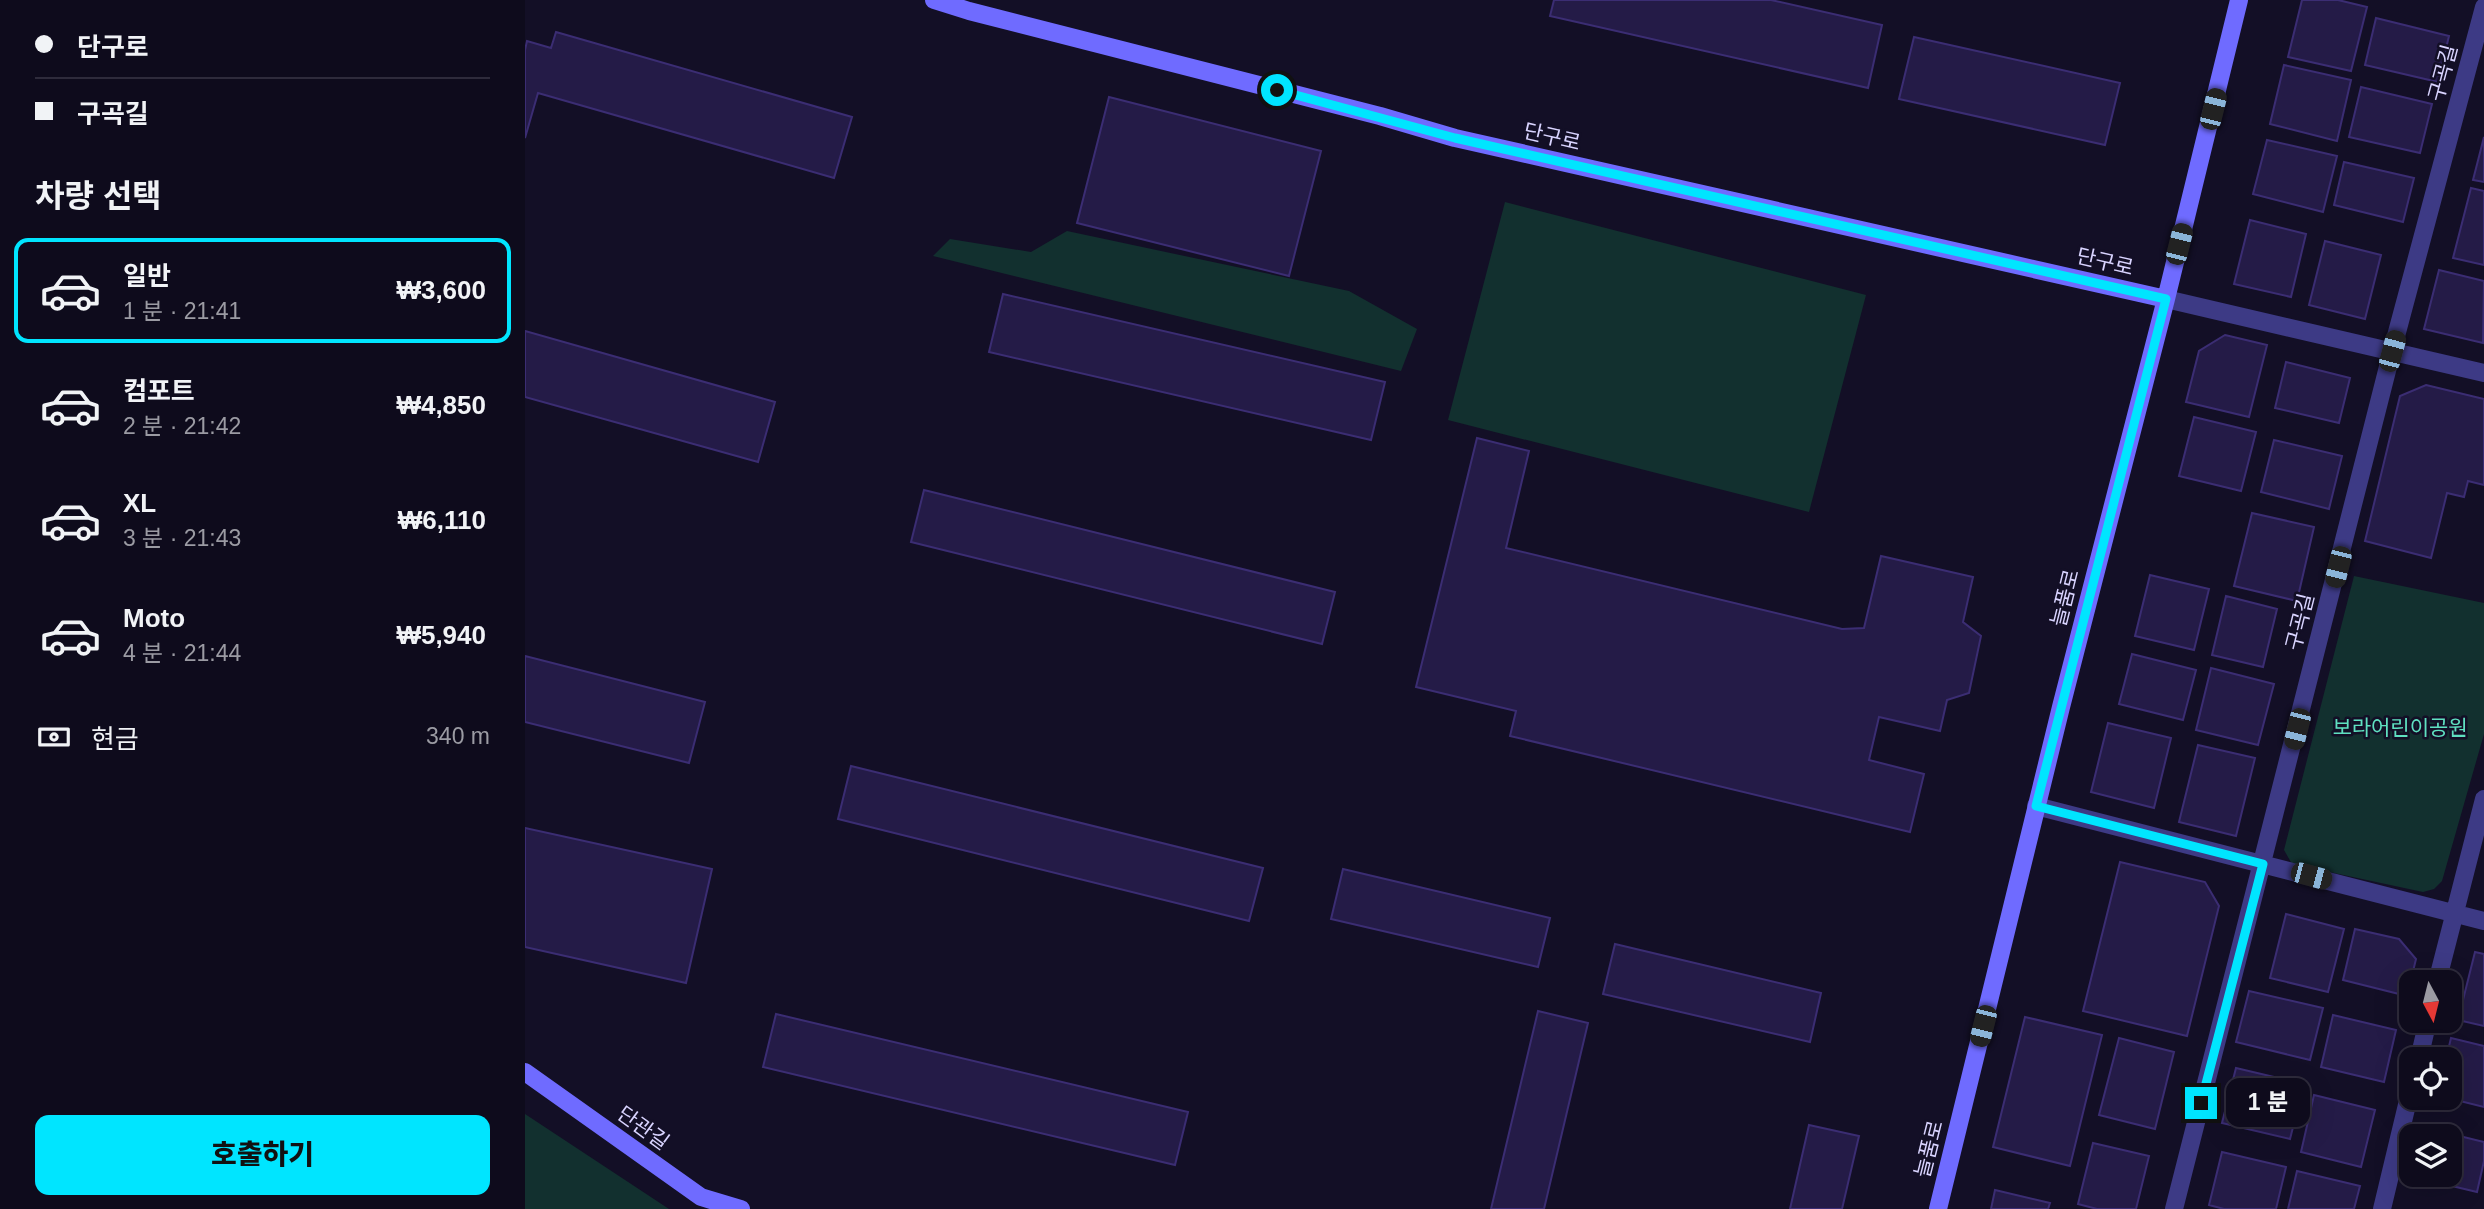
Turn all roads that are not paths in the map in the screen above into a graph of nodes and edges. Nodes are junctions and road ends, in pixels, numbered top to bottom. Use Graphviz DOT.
graph roads {
  1 [pos="933,0"];
  2 [pos="2239,0"];
  3 [pos="2484,7"];
  4 [pos="2166,299"];
  5 [pos="2392,351"];
  6 [pos="2484,373"];
  7 [pos="2484,799"];
  8 [pos="2036,806"];
  9 [pos="2263,864"];
  10 [pos="2454,914"];
  11 [pos="2484,921"];
  12 [pos="2440,970"];
  13 [pos="525,1072"];
  14 [pos="2406,1110"];
  15 [pos="741,1209"];
  16 [pos="1938,1209"];
  17 [pos="2174,1209"];
  18 [pos="2382,1209"];
  1 -- 4 [label="street, 단구로"];
  2 -- 4 [label="street, 늘품로"];
  3 -- 5 [label="street, 구곡길"];
  4 -- 5 [label="street"];
  4 -- 8 [label="street, 늘품로"];
  5 -- 6 [label="street"];
  5 -- 9 [label="street, 구곡길"];
  7 -- 10 [label="street"];
  8 -- 9 [label="street"];
  8 -- 16 [label="street, 늘품로"];
  9 -- 10 [label="street"];
  9 -- 17 [label="street, 구곡길"];
  10 -- 11 [label="street"];
  10 -- 12 [label="street"];
  13 -- 15 [label="street, 단관길"];
  14 -- 18 [label="street"];
}
